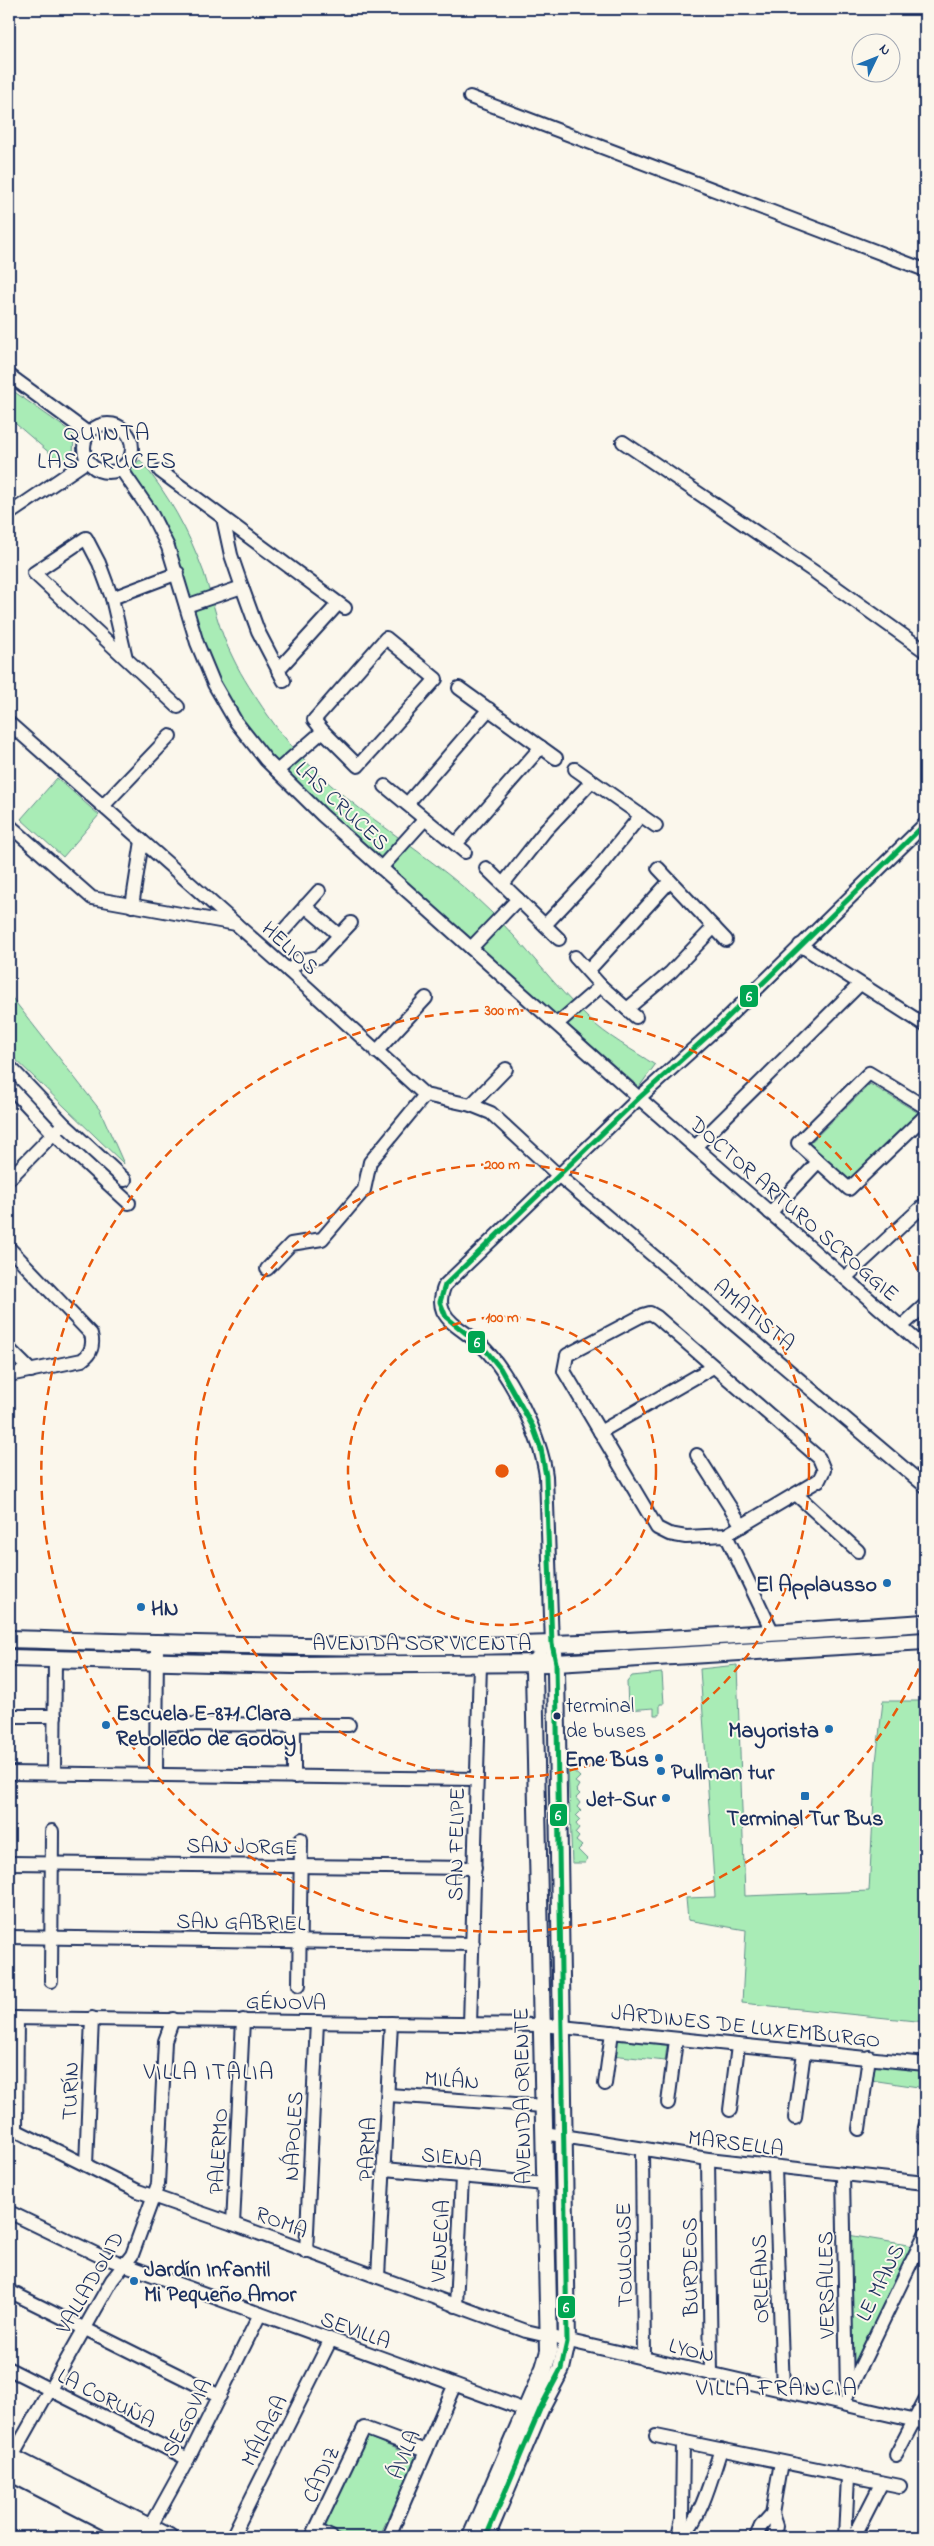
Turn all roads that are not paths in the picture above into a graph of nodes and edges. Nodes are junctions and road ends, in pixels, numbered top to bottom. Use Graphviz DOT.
graph roads {
  1 [pos="470,97"];
  2 [pos="925,270"];
  3 [pos="9,375"];
  4 [pos="88,433"];
  5 [pos="623,442"];
  6 [pos="87,461"];
  7 [pos="121,469"];
  8 [pos="160,471"];
  9 [pos="9,514"];
  10 [pos="223,518"];
  11 [pos="178,573"];
  12 [pos="242,587"];
  13 [pos="112,598"];
  14 [pos="186,606"];
  15 [pos="925,651"];
  16 [pos="126,659"];
  17 [pos="459,688"];
  18 [pos="178,707"];
  19 [pos="488,709"];
  20 [pos="9,723"];
  21 [pos="324,731"];
  22 [pos="170,736"];
  23 [pos="541,747"];
  24 [pos="556,758"];
  25 [pos="575,769"];
  26 [pos="277,771"];
  27 [pos="592,780"];
  28 [pos="385,786"];
  29 [pos="407,804"];
  30 [pos="104,806"];
  31 [pos="641,815"];
  32 [pos="426,819"];
  33 [pos="925,824"];
  34 [pos="9,825"];
  35 [pos="656,826"];
  36 [pos="142,841"];
  37 [pos="381,868"];
  38 [pos="486,868"];
  39 [pos="658,868"];
  40 [pos="670,881"];
  41 [pos="503,884"];
  42 [pos="319,891"];
  43 [pos="518,899"];
  44 [pos="132,906"];
  45 [pos="306,906"];
  46 [pos="351,923"];
  47 [pos="236,924"];
  48 [pos="545,925"];
  49 [pos="714,927"];
  50 [pos="284,930"];
  51 [pos="339,935"];
  52 [pos="559,939"];
  53 [pos="726,940"];
  54 [pos="800,946"];
  55 [pos="472,948"];
  56 [pos="575,957"];
  57 [pos="289,971"];
  58 [pos="588,971"];
  59 [pos="860,984"];
  60 [pos="602,986"];
  61 [pos="426,998"];
  62 [pos="557,1024"];
  63 [pos="925,1025"];
  64 [pos="376,1052"];
  65 [pos="9,1066"];
  66 [pos="506,1069"];
  67 [pos="9,1086"];
  68 [pos="425,1095"];
  69 [pos="639,1098"];
  70 [pos="471,1106"];
  71 [pos="925,1107"];
  72 [pos="925,1116"];
  73 [pos="64,1124"];
  74 [pos="53,1133"];
  75 [pos="695,1146"];
  76 [pos="818,1162"];
  77 [pos="558,1175"];
  78 [pos="9,1179"];
  79 [pos="125,1180"];
  80 [pos="129,1203"];
  81 [pos="925,1204"];
  82 [pos="770,1213"];
  83 [pos="9,1248"];
  84 [pos="267,1269"];
  85 [pos="845,1278"];
  86 [pos="925,1305"];
  87 [pos="901,1327"];
  88 [pos="9,1348"];
  89 [pos="925,1348"];
  90 [pos="714,1366"];
  91 [pos="31,1371"];
  92 [pos="9,1375"];
  93 [pos="600,1432"];
  94 [pos="697,1455"];
  95 [pos="925,1486"];
  96 [pos="796,1495"];
  97 [pos="742,1526"];
  98 [pos="726,1535"];
  99 [pos="858,1551"];
  100 [pos="925,1623"];
  101 [pos="773,1633"];
  102 [pos="755,1634"];
  103 [pos="9,1639"];
  104 [pos="925,1641"];
  105 [pos="156,1643"];
  106 [pos="552,1644"];
  107 [pos="742,1652"];
  108 [pos="9,1658"];
  109 [pos="55,1659"];
  110 [pos="158,1662"];
  111 [pos="556,1663"];
  112 [pos="480,1664"];
  113 [pos="534,1664"];
  114 [pos="9,1716"];
  115 [pos="55,1716"];
  116 [pos="158,1724"];
  117 [pos="294,1724"];
  118 [pos="349,1725"];
  119 [pos="558,1746"];
  120 [pos="536,1749"];
  121 [pos="9,1773"];
  122 [pos="54,1773"];
  123 [pos="156,1775"];
  124 [pos="294,1777"];
  125 [pos="477,1779"];
  126 [pos="52,1831"];
  127 [pos="301,1839"];
  128 [pos="9,1863"];
  129 [pos="50,1863"];
  130 [pos="299,1866"];
  131 [pos="474,1868"];
  132 [pos="538,1868"];
  133 [pos="560,1877"];
  134 [pos="9,1937"];
  135 [pos="51,1938"];
  136 [pos="300,1942"];
  137 [pos="472,1944"];
  138 [pos="51,1981"];
  139 [pos="299,1985"];
  140 [pos="13,2018"];
  141 [pos="92,2018"];
  142 [pos="173,2019"];
  143 [pos="243,2020"];
  144 [pos="317,2022"];
  145 [pos="391,2023"];
  146 [pos="470,2024"];
  147 [pos="542,2025"];
  148 [pos="562,2026"];
  149 [pos="612,2032"];
  150 [pos="676,2040"];
  151 [pos="738,2046"];
  152 [pos="804,2052"];
  153 [pos="869,2057"];
  154 [pos="925,2064"];
  155 [pos="605,2084"];
  156 [pos="389,2095"];
  157 [pos="668,2104"];
  158 [pos="543,2106"];
  159 [pos="730,2110"];
  160 [pos="795,2118"];
  161 [pos="12,2128"];
  162 [pos="859,2129"];
  163 [pos="544,2133"];
  164 [pos="564,2135"];
  165 [pos="642,2150"];
  166 [pos="708,2159"];
  167 [pos="86,2165"];
  168 [pos="775,2168"];
  169 [pos="385,2169"];
  170 [pos="844,2175"];
  171 [pos="462,2177"];
  172 [pos="545,2184"];
  173 [pos="925,2184"];
  174 [pos="154,2197"];
  175 [pos="9,2212"];
  176 [pos="234,2224"];
  177 [pos="925,2234"];
  178 [pos="306,2252"];
  179 [pos="125,2266"];
  180 [pos="378,2278"];
  181 [pos="9,2291"];
  182 [pos="456,2306"];
  183 [pos="260,2314"];
  184 [pos="84,2329"];
  185 [pos="548,2338"];
  186 [pos="330,2341"];
  187 [pos="567,2342"];
  188 [pos="644,2359"];
  189 [pos="9,2369"];
  190 [pos="711,2374"];
  191 [pos="454,2386"];
  192 [pos="51,2390"];
  193 [pos="783,2390"];
  194 [pos="220,2396"];
  195 [pos="846,2399"];
  196 [pos="925,2400"];
  197 [pos="524,2410"];
  198 [pos="920,2422"];
  199 [pos="656,2436"];
  200 [pos="683,2441"];
  201 [pos="721,2449"];
  202 [pos="426,2451"];
  203 [pos="896,2455"];
  204 [pos="188,2459"];
  205 [pos="9,2462"];
  206 [pos="781,2462"];
  207 [pos="848,2476"];
  208 [pos="881,2484"];
  209 [pos="900,2486"];
  210 [pos="772,2514"];
  211 [pos="148,2533"];
  212 [pos="314,2534"];
  213 [pos="136,2537"];
  214 [pos="168,2537"];
  215 [pos="232,2537"];
  216 [pos="331,2537"];
  217 [pos="389,2537"];
  218 [pos="471,2537"];
  219 [pos="486,2537"];
  220 [pos="678,2537"];
  221 [pos="682,2537"];
  222 [pos="756,2537"];
  223 [pos="774,2537"];
  224 [pos="845,2537"];
  225 [pos="854,2537"];
  1 -- 2 [label="street"];
  3 -- 4 [label="street"];
  4 -- 6 [label="street"];
  4 -- 7 [label="street"];
  5 -- 15 [label="street"];
  6 -- 7 [label="street"];
  6 -- 9 [label="street"];
  7 -- 11 [label="street, LAS CRUCES"];
  8 -- 10 [label="street"];
  10 -- 12 [label="street"];
  10 -- 12 [label="street"];
  11 -- 13 [label="street"];
  11 -- 14 [label="street, LAS CRUCES"];
  12 -- 14 [label="street"];
  13 -- 16 [label="street"];
  13 -- 16 [label="street"];
  14 -- 26 [label="street, LAS CRUCES"];
  16 -- 18 [label="street"];
  17 -- 19 [label="street"];
  19 -- 23 [label="street"];
  19 -- 29 [label="street"];
  20 -- 30 [label="street, HELIOS"];
  21 -- 21 [label="street"];
  21 -- 26 [label="street"];
  22 -- 30 [label="street"];
  23 -- 24 [label="street"];
  23 -- 32 [label="street"];
  25 -- 27 [label="street"];
  26 -- 37 [label="street, LAS CRUCES"];
  27 -- 31 [label="street"];
  27 -- 41 [label="street"];
  28 -- 29 [label="street"];
  29 -- 32 [label="street"];
  30 -- 36 [label="street, HELIOS"];
  31 -- 35 [label="street"];
  31 -- 48 [label="street"];
  32 -- 37 [label="street"];
  33 -- 54 [label="street"];
  34 -- 44 [label="street"];
  36 -- 44 [label="street"];
  36 -- 47 [label="street, HELIOS"];
  37 -- 55 [label="street, LAS CRUCES"];
  38 -- 41 [label="street"];
  39 -- 40 [label="street"];
  40 -- 49 [label="street"];
  40 -- 58 [label="street"];
  41 -- 43 [label="street"];
  42 -- 45 [label="street"];
  43 -- 48 [label="street"];
  43 -- 55 [label="street"];
  44 -- 47 [label="street"];
  45 -- 50 [label="street"];
  45 -- 51 [label="street"];
  46 -- 51 [label="street"];
  47 -- 57 [label="street, HELIOS"];
  48 -- 52 [label="street"];
  49 -- 53 [label="street"];
  49 -- 60 [label="street"];
  51 -- 57 [label="street"];
  54 -- 59 [label="street"];
  54 -- 69 [label="street"];
  55 -- 62 [label="street, LAS CRUCES"];
  56 -- 58 [label="street"];
  57 -- 64 [label="street, HELIOS"];
  58 -- 60 [label="street"];
  59 -- 63 [label="street"];
  59 -- 75 [label="street"];
  60 -- 62 [label="street"];
  61 -- 64 [label="street"];
  62 -- 69 [label="street, LAS CRUCES"];
  64 -- 68 [label="street, HELIOS"];
  65 -- 73 [label="street"];
  66 -- 70 [label="street"];
  67 -- 74 [label="street"];
  68 -- 70 [label="street, HELIOS"];
  68 -- 84 [label="street"];
  69 -- 75 [label="street, DOCTOR ARTURO SCROGGIE"];
  69 -- 77 [label="street"];
  70 -- 77 [label="street, HELIOS"];
  71 -- 76 [label="street"];
  72 -- 76 [label="street"];
  73 -- 74 [label="street"];
  73 -- 79 [label="street"];
  74 -- 78 [label="street"];
  74 -- 80 [label="street"];
  75 -- 82 [label="street, DOCTOR ARTURO SCROGGIE"];
  76 -- 82 [label="street"];
  77 -- 95 [label="street, AMATISTA"];
  77 -- 106 [label="street, AVENIDA ORIENTE"];
  81 -- 85 [label="street"];
  82 -- 85 [label="street, DOCTOR ARTURO SCROGGIE"];
  83 -- 91 [label="street"];
  85 -- 87 [label="street, DOCTOR ARTURO SCROGGIE"];
  86 -- 87 [label="street"];
  87 -- 89 [label="street, DOCTOR ARTURO SCROGGIE"];
  88 -- 91 [label="street"];
  90 -- 93 [label="street"];
  90 -- 93 [label="street"];
  90 -- 96 [label="street"];
  91 -- 92 [label="street"];
  93 -- 98 [label="street"];
  94 -- 97 [label="street"];
  96 -- 97 [label="street"];
  96 -- 99 [label="street"];
  97 -- 98 [label="street"];
  98 -- 101 [label="street"];
  100 -- 101 [label="main road, AVENIDA SOR VICENTA"];
  101 -- 102 [label="main road, AVENIDA SOR VICENTA"];
  102 -- 106 [label="main road, AVENIDA SOR VICENTA"];
  102 -- 107 [label="main road"];
  103 -- 105 [label="main road, AVENIDA SOR VICENTA"];
  104 -- 107 [label="main road, AVENIDA SOR VICENTA"];
  105 -- 106 [label="main road, AVENIDA SOR VICENTA"];
  105 -- 110 [label="street"];
  106 -- 111 [label="main road, AVENIDA ORIENTE"];
  106 -- 113 [label="main road"];
  107 -- 111 [label="main road, AVENIDA SOR VICENTA"];
  108 -- 109 [label="main road, AVENIDA SOR VICENTA"];
  109 -- 110 [label="main road, AVENIDA SOR VICENTA"];
  109 -- 115 [label="street"];
  110 -- 112 [label="main road, AVENIDA SOR VICENTA"];
  110 -- 116 [label="street"];
  111 -- 113 [label="main road, AVENIDA SOR VICENTA"];
  111 -- 119 [label="main road, AVENIDA ORIENTE"];
  112 -- 113 [label="main road, AVENIDA SOR VICENTA"];
  112 -- 125 [label="street, SAN FELIPE"];
  113 -- 120 [label="main road, AVENIDA ORIENTE"];
  114 -- 115 [label="street"];
  115 -- 122 [label="street"];
  116 -- 117 [label="street"];
  116 -- 123 [label="street"];
  117 -- 118 [label="street"];
  117 -- 124 [label="street"];
  119 -- 120 [label="main road"];
  119 -- 133 [label="main road, AVENIDA ORIENTE"];
  120 -- 132 [label="main road, AVENIDA ORIENTE"];
  121 -- 122 [label="street"];
  122 -- 123 [label="street"];
  123 -- 124 [label="street"];
  124 -- 125 [label="street"];
  125 -- 131 [label="street, SAN FELIPE"];
  126 -- 129 [label="street"];
  127 -- 130 [label="street"];
  128 -- 129 [label="street, SAN JORGE"];
  129 -- 130 [label="street, SAN JORGE"];
  129 -- 135 [label="street"];
  130 -- 131 [label="street, SAN JORGE"];
  130 -- 136 [label="street"];
  131 -- 137 [label="street, SAN FELIPE"];
  132 -- 133 [label="main road"];
  132 -- 147 [label="main road, AVENIDA ORIENTE"];
  133 -- 148 [label="main road, AVENIDA ORIENTE"];
  134 -- 135 [label="street, SAN GABRIEL"];
  135 -- 136 [label="street, SAN GABRIEL"];
  135 -- 138 [label="street"];
  136 -- 137 [label="street, SAN GABRIEL"];
  136 -- 139 [label="street"];
  137 -- 146 [label="street, SAN FELIPE"];
  140 -- 141 [label="street, GÉNOVA"];
  140 -- 161 [label="street"];
  141 -- 142 [label="street, GÉNOVA"];
  141 -- 167 [label="street, TURÍN"];
  142 -- 143 [label="street, GÉNOVA"];
  142 -- 174 [label="street, VALLADOLID"];
  143 -- 144 [label="street, GÉNOVA"];
  143 -- 176 [label="street, PALERMO"];
  144 -- 145 [label="street, GÉNOVA"];
  144 -- 178 [label="street, NÁPOLES"];
  145 -- 146 [label="street, GÉNOVA"];
  145 -- 156 [label="street, PARMA"];
  146 -- 147 [label="street, GÉNOVA"];
  147 -- 148 [label="street, GÉNOVA"];
  147 -- 158 [label="main road, AVENIDA ORIENTE"];
  148 -- 149 [label="street, JARDINES DE LUXEMBURGO"];
  148 -- 164 [label="main road, AVENIDA ORIENTE"];
  149 -- 150 [label="street, JARDINES DE LUXEMBURGO"];
  149 -- 155 [label="street"];
  150 -- 151 [label="street, JARDINES DE LUXEMBURGO"];
  150 -- 157 [label="street"];
  151 -- 152 [label="street, JARDINES DE LUXEMBURGO"];
  151 -- 159 [label="street"];
  152 -- 153 [label="street, JARDINES DE LUXEMBURGO"];
  152 -- 160 [label="street"];
  153 -- 154 [label="street, JARDINES DE LUXEMBURGO"];
  153 -- 162 [label="street"];
  156 -- 158 [label="street, MILÁN"];
  156 -- 169 [label="street, PARMA"];
  158 -- 163 [label="main road, AVENIDA ORIENTE"];
  161 -- 167 [label="street, ROMA"];
  163 -- 164 [label="street, MARSELLA"];
  163 -- 172 [label="main road, AVENIDA ORIENTE"];
  164 -- 165 [label="street, MARSELLA"];
  164 -- 187 [label="main road, AVENIDA ORIENTE"];
  165 -- 166 [label="street, MARSELLA"];
  165 -- 188 [label="street, TOULOUSE"];
  166 -- 168 [label="street, MARSELLA"];
  166 -- 190 [label="street, BURDEOS"];
  167 -- 174 [label="street, ROMA"];
  168 -- 170 [label="street, MARSELLA"];
  168 -- 193 [label="street, ORLEANS"];
  169 -- 171 [label="street, SIENA"];
  169 -- 180 [label="street, PARMA"];
  170 -- 173 [label="street, MARSELLA"];
  170 -- 195 [label="street, VERSALLES"];
  171 -- 172 [label="street, SIENA"];
  171 -- 182 [label="street, VENECIA"];
  172 -- 185 [label="main road, AVENIDA ORIENTE"];
  174 -- 176 [label="street, ROMA"];
  174 -- 179 [label="street, VALLADOLID"];
  175 -- 179 [label="street, SEVILLA"];
  176 -- 178 [label="street, ROMA"];
  177 -- 195 [label="street, LE MANS"];
  178 -- 180 [label="street, ROMA"];
  179 -- 183 [label="street, SEVILLA"];
  179 -- 184 [label="street, VALLADOLID"];
  180 -- 182 [label="street, ROMA"];
  181 -- 184 [label="street"];
  182 -- 185 [label="street, ROMA"];
  183 -- 186 [label="street, SEVILLA"];
  183 -- 194 [label="street, SEGOVIA"];
  184 -- 192 [label="street, VALLADOLID"];
  184 -- 194 [label="street"];
  185 -- 187 [label="street, LYON"];
  185 -- 197 [label="main road, AVENIDA ORIENTE"];
  186 -- 191 [label="street, SEVILLA"];
  186 -- 215 [label="street, MÁLAGA"];
  187 -- 188 [label="street, LYON"];
  187 -- 219 [label="main road, AVENIDA ORIENTE"];
  188 -- 190 [label="street, LYON"];
  189 -- 192 [label="street, LA CORUÑA"];
  190 -- 193 [label="street, LYON"];
  191 -- 197 [label="street, SEVILLA"];
  191 -- 202 [label="street, ÁVILA"];
  192 -- 204 [label="street, LA CORUÑA"];
  192 -- 205 [label="street, VALLADOLID"];
  193 -- 195 [label="street, LYON"];
  194 -- 204 [label="street, SEGOVIA"];
  195 -- 198 [label="street, LYON"];
  196 -- 198 [label="street"];
  197 -- 218 [label="main road, AVENIDA ORIENTE"];
  198 -- 203 [label="street"];
  199 -- 200 [label="street"];
  200 -- 201 [label="street"];
  200 -- 220 [label="street"];
  201 -- 206 [label="street"];
  201 -- 221 [label="street"];
  202 -- 212 [label="street, CÁDIZ"];
  202 -- 217 [label="street, ÁVILA"];
  204 -- 211 [label="street, SEGOVIA"];
  205 -- 211 [label="main road"];
  205 -- 213 [label="main road"];
  206 -- 207 [label="street"];
  206 -- 210 [label="street"];
  207 -- 208 [label="street"];
  207 -- 224 [label="street"];
  208 -- 209 [label="street"];
  208 -- 225 [label="street"];
  210 -- 222 [label="street"];
  210 -- 223 [label="street"];
  211 -- 214 [label="main road"];
  212 -- 216 [label="street"];
}
